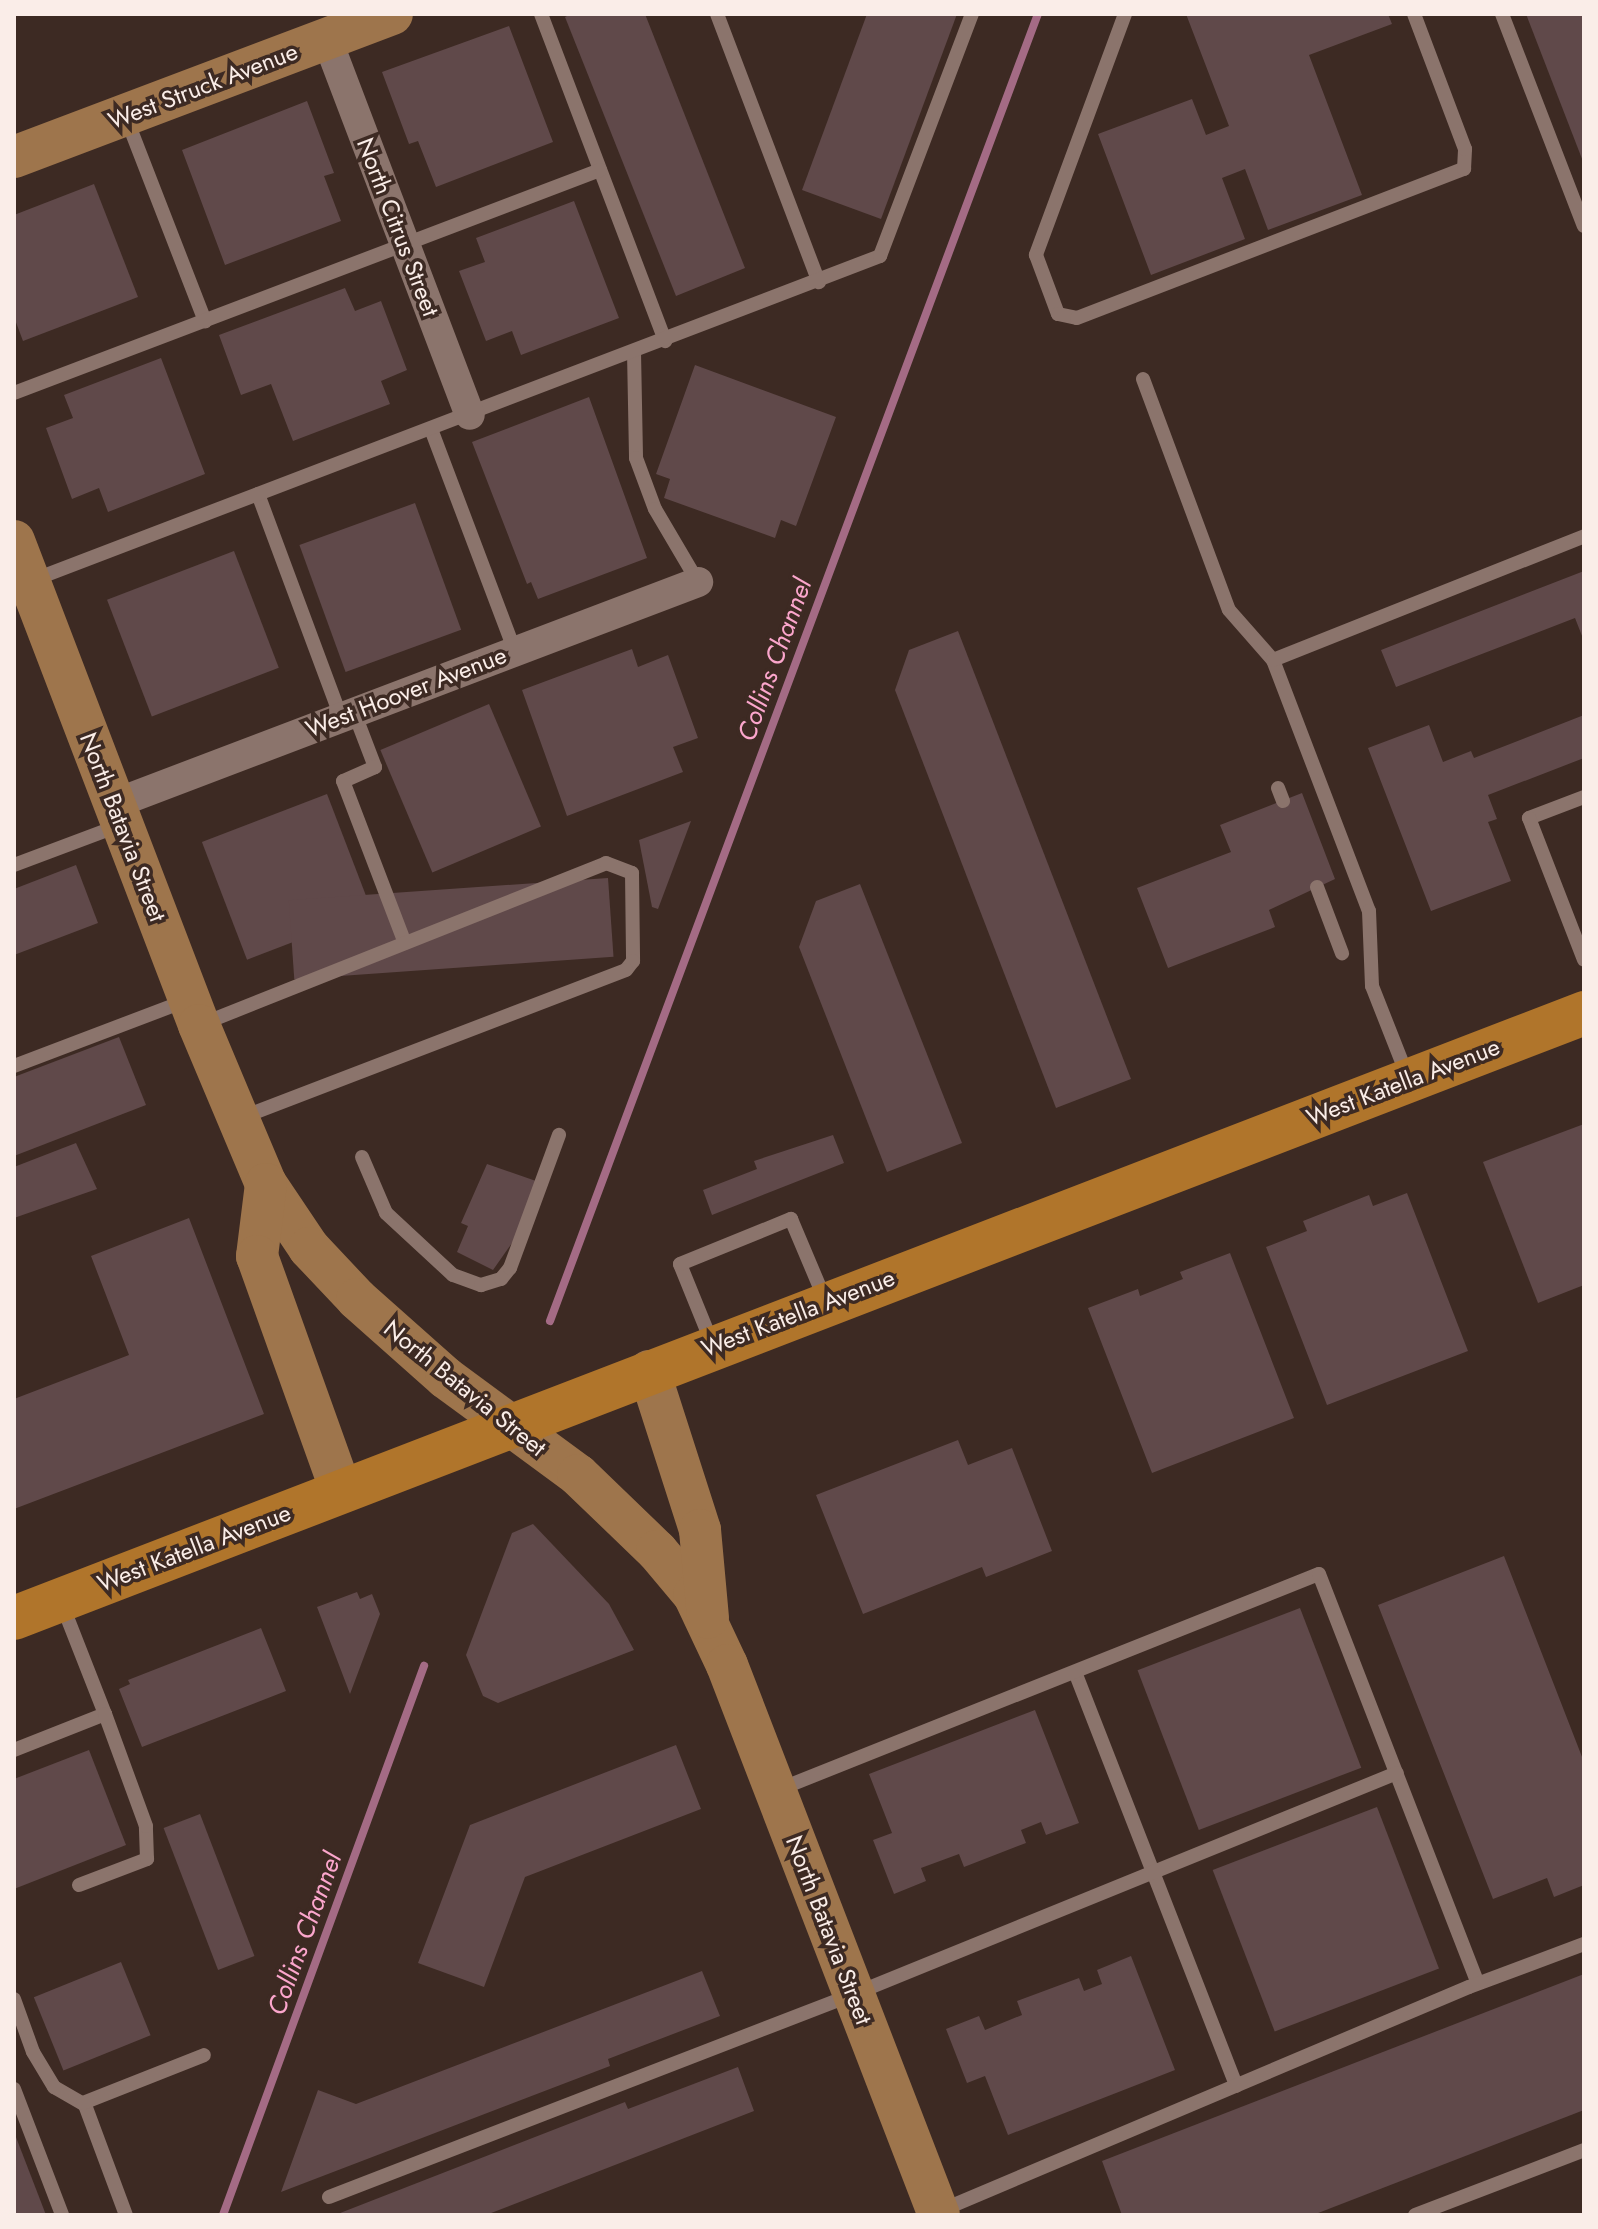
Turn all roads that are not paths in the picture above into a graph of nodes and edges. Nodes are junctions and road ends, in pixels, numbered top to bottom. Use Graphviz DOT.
graph roads {
  1 [pos="392,14"];
  2 [pos="541,14"];
  3 [pos="717,14"];
  4 [pos="972,14"];
  5 [pos="1125,14"];
  6 [pos="1414,14"];
  7 [pos="1502,14"];
  8 [pos="327,39"];
  9 [pos="125,115"];
  10 [pos="14,157"];
  11 [pos="600,170"];
  12 [pos="1584,226"];
  13 [pos="405,244"];
  14 [pos="819,282"];
  15 [pos="205,321"];
  16 [pos="665,341"];
  17 [pos="634,352"];
  18 [pos="1143,379"];
  19 [pos="14,393"];
  20 [pos="470,415"];
  21 [pos="431,429"];
  22 [pos="258,494"];
  23 [pos="1584,536"];
  24 [pos="14,541"];
  25 [pos="29,581"];
  26 [pos="698,582"];
  27 [pos="515,651"];
  28 [pos="1273,660"];
  29 [pos="348,714"];
  30 [pos="1584,797"];
  31 [pos="118,814"];
  32 [pos="14,865"];
  33 [pos="1317,887"];
  34 [pos="405,943"];
  35 [pos="1342,953"];
  36 [pos="1584,960"];
  37 [pos="194,1012"];
  38 [pos="1584,1013"];
  39 [pos="14,1066"];
  40 [pos="1409,1079"];
  41 [pos="236,1120"];
  42 [pos="559,1135"];
  43 [pos="362,1157"];
  44 [pos="266,1184"];
  45 [pos="826,1303"];
  46 [pos="713,1346"];
  47 [pos="649,1371"];
  48 [pos="507,1426"];
  49 [pos="341,1491"];
  50 [pos="61,1600"];
  51 [pos="14,1618"];
  52 [pos="708,1620"];
  53 [pos="1075,1672"];
  54 [pos="105,1714"];
  55 [pos="14,1750"];
  56 [pos="1397,1773"];
  57 [pos="775,1791"];
  58 [pos="1152,1870"];
  59 [pos="79,1885"];
  60 [pos="1584,1944"];
  61 [pos="1478,1983"];
  62 [pos="854,1994"];
  63 [pos="14,1999"];
  64 [pos="204,2055"];
  65 [pos="1236,2086"];
  66 [pos="14,2089"];
  67 [pos="83,2103"];
  68 [pos="1584,2150"];
  69 [pos="329,2197"];
  70 [pos="938,2214"];
  71 [pos="62,2215"];
  72 [pos="126,2215"];
  73 [pos="1415,2215"];
  1 -- 8 [label="street, West Struck Avenue"];
  2 -- 11 [label="lane"];
  3 -- 14 [label="lane"];
  4 -- 14 [label="lane"];
  5 -- 6 [label="lane"];
  7 -- 12 [label="lane"];
  8 -- 9 [label="street, West Struck Avenue"];
  8 -- 13 [label="street, North Citrus Street"];
  9 -- 10 [label="street, West Struck Avenue"];
  9 -- 15 [label="lane"];
  11 -- 13 [label="lane"];
  11 -- 16 [label="lane"];
  13 -- 15 [label="lane"];
  13 -- 20 [label="street, North Citrus Street"];
  14 -- 16 [label="lane"];
  15 -- 19 [label="lane"];
  16 -- 17 [label="lane"];
  17 -- 20 [label="lane"];
  17 -- 26 [label="lane"];
  18 -- 28 [label="lane"];
  20 -- 21 [label="lane"];
  21 -- 22 [label="lane"];
  21 -- 27 [label="lane"];
  22 -- 25 [label="lane"];
  22 -- 29 [label="lane"];
  23 -- 28 [label="lane"];
  24 -- 25 [label="street, North Batavia Street"];
  25 -- 31 [label="street, North Batavia Street"];
  26 -- 27 [label="street, West Hoover Avenue"];
  27 -- 29 [label="street, West Hoover Avenue"];
  28 -- 40 [label="lane"];
  29 -- 31 [label="street, West Hoover Avenue"];
  29 -- 34 [label="lane"];
  30 -- 36 [label="lane"];
  31 -- 32 [label="lane"];
  31 -- 37 [label="street, North Batavia Street"];
  33 -- 35 [label="lane"];
  34 -- 37 [label="lane"];
  34 -- 41 [label="lane"];
  37 -- 39 [label="lane"];
  37 -- 41 [label="street, North Batavia Street"];
  38 -- 40 [label="main road, West Katella Avenue"];
  40 -- 45 [label="main road, West Katella Avenue"];
  41 -- 44 [label="street, North Batavia Street"];
  42 -- 43 [label="lane"];
  44 -- 48 [label="street, North Batavia Street"];
  44 -- 49 [label="street"];
  45 -- 46 [label="main road, West Katella Avenue"];
  45 -- 46 [label="lane"];
  46 -- 47 [label="main road, West Katella Avenue"];
  47 -- 48 [label="main road, West Katella Avenue"];
  47 -- 52 [label="street"];
  48 -- 49 [label="main road, West Katella Avenue"];
  48 -- 52 [label="street, North Batavia Street"];
  49 -- 50 [label="main road, West Katella Avenue"];
  50 -- 51 [label="main road, West Katella Avenue"];
  50 -- 54 [label="lane"];
  52 -- 57 [label="street, North Batavia Street"];
  53 -- 56 [label="lane"];
  53 -- 57 [label="lane"];
  53 -- 58 [label="lane"];
  54 -- 55 [label="lane"];
  54 -- 59 [label="lane"];
  56 -- 58 [label="lane"];
  56 -- 61 [label="lane"];
  57 -- 62 [label="street, North Batavia Street"];
  58 -- 62 [label="lane"];
  58 -- 65 [label="lane"];
  60 -- 61 [label="lane"];
  61 -- 65 [label="lane"];
  62 -- 69 [label="lane"];
  62 -- 70 [label="street, North Batavia Street"];
  63 -- 67 [label="lane"];
  64 -- 67 [label="lane"];
  65 -- 70 [label="lane"];
  66 -- 71 [label="lane"];
  67 -- 72 [label="lane"];
  68 -- 73 [label="lane"];
}
